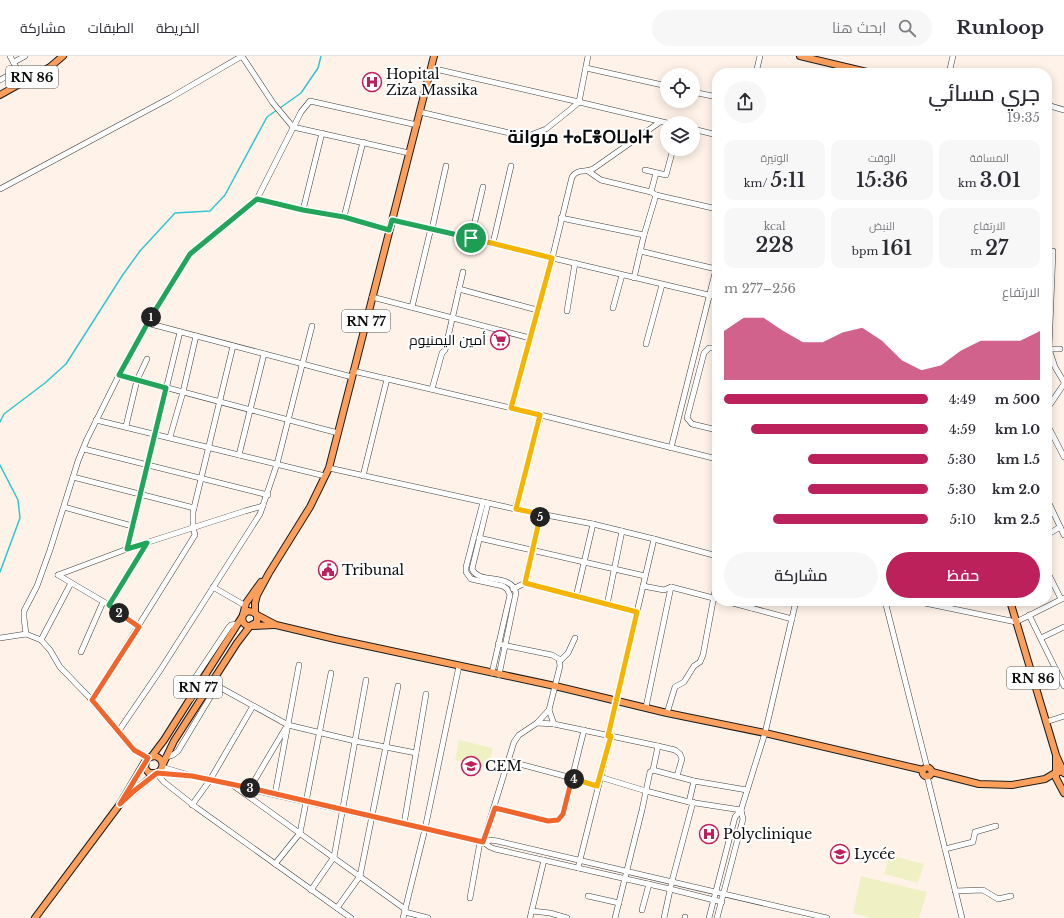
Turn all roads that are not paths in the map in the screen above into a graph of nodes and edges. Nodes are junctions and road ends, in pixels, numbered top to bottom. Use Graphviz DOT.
graph roads {
  1 [pos="10,56"];
  2 [pos="25,56"];
  3 [pos="63,56"];
  4 [pos="242,56"];
  5 [pos="434,56"];
  6 [pos="588,56"];
  7 [pos="760,56"];
  8 [pos="800,56"];
  9 [pos="953,56"];
  10 [pos="14,62"];
  11 [pos="431,68"];
  12 [pos="586,68"];
  13 [pos="757,68"];
  14 [pos="850,68"];
  15 [pos="950,68"];
  16 [pos="18,70"];
  17 [pos="0,80"];
  18 [pos="24,82"];
  19 [pos="660,84"];
  20 [pos="700,93"];
  21 [pos="0,95"];
  22 [pos="712,96"];
  23 [pos="578,102"];
  24 [pos="1052,106"];
  25 [pos="1064,110"];
  26 [pos="420,112"];
  27 [pos="660,122"];
  28 [pos="417,124"];
  29 [pos="293,127"];
  30 [pos="700,131"];
  31 [pos="322,133"];
  32 [pos="712,134"];
  33 [pos="363,142"];
  34 [pos="409,153"];
  35 [pos="671,156"];
  36 [pos="446,166"];
  37 [pos="511,166"];
  38 [pos="645,170"];
  39 [pos="588,171"];
  40 [pos="656,173"];
  41 [pos="483,187"];
  42 [pos="0,189"];
  43 [pos="653,194"];
  44 [pos="257,199"];
  45 [pos="712,208"];
  46 [pos="303,210"];
  47 [pos="344,217"];
  48 [pos="561,218"];
  49 [pos="392,220"];
  50 [pos="432,229"];
  51 [pos="389,230"];
  52 [pos="644,235"];
  53 [pos="471,238"];
  54 [pos="493,243"];
  55 [pos="640,251"];
  56 [pos="1053,251"];
  57 [pos="552,258"];
  58 [pos="575,263"];
  59 [pos="712,266"];
  60 [pos="1052,271"];
  61 [pos="464,272"];
  62 [pos="622,275"];
  63 [pos="634,278"];
  64 [pos="712,283"];
  65 [pos="662,285"];
  66 [pos="459,289"];
  67 [pos="709,295"];
  68 [pos="712,296"];
  69 [pos="372,297"];
  70 [pos="412,307"];
  71 [pos="613,308"];
  72 [pos="537,310"];
  73 [pos="567,311"];
  74 [pos="452,318"];
  75 [pos="147,323"];
  76 [pos="312,326"];
  77 [pos="180,332"];
  78 [pos="196,336"];
  79 [pos="530,338"];
  80 [pos="646,344"];
  81 [pos="233,346"];
  82 [pos="712,348"];
  83 [pos="1052,349"];
  84 [pos="1060,349"];
  85 [pos="264,354"];
  86 [pos="147,359"];
  87 [pos="1052,359"];
  88 [pos="302,364"];
  89 [pos="352,374"];
  90 [pos="119,375"];
  91 [pos="387,379"];
  92 [pos="137,380"];
  93 [pos="1064,383"];
  94 [pos="166,388"];
  95 [pos="432,389"];
  96 [pos="183,392"];
  97 [pos="1052,401"];
  98 [pos="220,402"];
  99 [pos="511,408"];
  100 [pos="250,410"];
  101 [pos="540,415"];
  102 [pos="96,420"];
  103 [pos="288,420"];
  104 [pos="126,426"];
  105 [pos="712,429"];
  106 [pos="338,433"];
  107 [pos="155,434"];
  108 [pos="1052,434"];
  109 [pos="170,438"];
  110 [pos="208,447"];
  111 [pos="671,448"];
  112 [pos="84,449"];
  113 [pos="239,455"];
  114 [pos="1064,457"];
  115 [pos="712,458"];
  116 [pos="277,464"];
  117 [pos="147,466"];
  118 [pos="329,468"];
  119 [pos="325,476"];
  120 [pos="363,476"];
  121 [pos="73,477"];
  122 [pos="201,478"];
  123 [pos="140,495"];
  124 [pos="268,495"];
  125 [pos="485,503"];
  126 [pos="264,506"];
  127 [pos="64,507"];
  128 [pos="194,508"];
  129 [pos="516,509"];
  130 [pos="1052,510"];
  131 [pos="540,514"];
  132 [pos="593,524"];
  133 [pos="132,526"];
  134 [pos="193,527"];
  135 [pos="1060,527"];
  136 [pos="622,531"];
  137 [pos="1052,531"];
  138 [pos="1064,535"];
  139 [pos="479,538"];
  140 [pos="654,539"];
  141 [pos="147,543"];
  142 [pos="127,549"];
  143 [pos="532,550"];
  144 [pos="712,555"];
  145 [pos="585,562"];
  146 [pos="614,569"];
  147 [pos="269,573"];
  148 [pos="645,576"];
  149 [pos="1052,580"];
  150 [pos="71,583"];
  151 [pos="525,583"];
  152 [pos="643,586"];
  153 [pos="213,587"];
  154 [pos="671,587"];
  155 [pos="514,588"];
  156 [pos="508,591"];
  157 [pos="576,597"];
  158 [pos="712,597"];
  159 [pos="1063,599"];
  160 [pos="103,602"];
  161 [pos="1052,604"];
  162 [pos="109,605"];
  163 [pos="244,605"];
  164 [pos="607,605"];
  165 [pos="713,606"];
  166 [pos="744,606"];
  167 [pos="795,606"];
  168 [pos="887,606"];
  169 [pos="941,606"];
  170 [pos="1011,606"];
  171 [pos="1048,606"];
  172 [pos="751,608"];
  173 [pos="637,612"];
  174 [pos="256,614"];
  175 [pos="1029,615"];
  176 [pos="243,616"];
  177 [pos="792,619"];
  178 [pos="1016,622"];
  179 [pos="276,625"];
  180 [pos="252,626"];
  181 [pos="139,627"];
  182 [pos="1064,627"];
  183 [pos="26,634"];
  184 [pos="0,638"];
  185 [pos="575,638"];
  186 [pos="1041,638"];
  187 [pos="41,640"];
  188 [pos="498,644"];
  189 [pos="506,645"];
  190 [pos="81,652"];
  191 [pos="560,661"];
  192 [pos="299,665"];
  193 [pos="459,666"];
  194 [pos="331,673"];
  195 [pos="492,673"];
  196 [pos="499,675"];
  197 [pos="366,680"];
  198 [pos="215,684"];
  199 [pos="398,686"];
  200 [pos="555,686"];
  201 [pos="1064,686"];
  202 [pos="426,694"];
  203 [pos="92,700"];
  204 [pos="617,700"];
  205 [pos="254,706"];
  206 [pos="646,707"];
  207 [pos="549,710"];
  208 [pos="667,713"];
  209 [pos="1064,716"];
  210 [pos="1046,722"];
  211 [pos="537,723"];
  212 [pos="554,724"];
  213 [pos="288,725"];
  214 [pos="584,730"];
  215 [pos="118,732"];
  216 [pos="319,733"];
  217 [pos="765,733"];
  218 [pos="610,736"];
  219 [pos="355,741"];
  220 [pos="658,746"];
  221 [pos="386,747"];
  222 [pos="416,753"];
  223 [pos="1056,755"];
  224 [pos="148,758"];
  225 [pos="508,761"];
  226 [pos="162,765"];
  227 [pos="925,769"];
  228 [pos="653,770"];
  229 [pos="1064,772"];
  230 [pos="156,773"];
  231 [pos="1055,773"];
  232 [pos="929,774"];
  233 [pos="192,776"];
  234 [pos="677,776"];
  235 [pos="600,777"];
  236 [pos="572,778"];
  237 [pos="1045,779"];
  238 [pos="210,780"];
  239 [pos="694,781"];
  240 [pos="1061,782"];
  241 [pos="232,784"];
  242 [pos="597,786"];
  243 [pos="250,788"];
  244 [pos="747,790"];
  245 [pos="646,791"];
  246 [pos="1064,793"];
  247 [pos="275,794"];
  248 [pos="306,802"];
  249 [pos="691,802"];
  250 [pos="120,804"];
  251 [pos="192,805"];
  252 [pos="495,808"];
  253 [pos="342,810"];
  254 [pos="741,810"];
  255 [pos="372,817"];
  256 [pos="404,824"];
  257 [pos="996,826"];
  258 [pos="424,829"];
  259 [pos="300,833"];
  260 [pos="483,842"];
  261 [pos="945,849"];
  262 [pos="334,857"];
  263 [pos="544,860"];
  264 [pos="580,860"];
  265 [pos="276,864"];
  266 [pos="578,868"];
  267 [pos="627,871"];
  268 [pos="360,876"];
  269 [pos="625,879"];
  270 [pos="672,881"];
  271 [pos="649,884"];
  272 [pos="670,889"];
  273 [pos="311,890"];
  274 [pos="955,891"];
  275 [pos="716,892"];
  276 [pos="724,894"];
  277 [pos="588,896"];
  278 [pos="1011,896"];
  279 [pos="470,898"];
  280 [pos="714,901"];
  281 [pos="722,902"];
  282 [pos="619,903"];
  283 [pos="336,908"];
  284 [pos="642,910"];
  285 [pos="532,911"];
  286 [pos="404,913"];
  287 [pos="549,916"];
  288 [pos="36,918"];
  289 [pos="351,918"];
  290 [pos="428,918"];
  291 [pos="530,918"];
  292 [pos="567,918"];
  293 [pos="615,918"];
  294 [pos="664,918"];
  295 [pos="709,918"];
  296 [pos="717,918"];
  297 [pos="827,918"];
  298 [pos="962,918"];
  1 -- 10 [label="street"];
  2 -- 10 [label="street"];
  3 -- 18 [label="main road, RN 86"];
  4 -- 29 [label="street"];
  4 -- 42 [label="street"];
  5 -- 11 [label="main road, RN 77"];
  6 -- 12 [label="street"];
  7 -- 13 [label="street"];
  8 -- 14 [label="main road"];
  9 -- 15 [label="street"];
  10 -- 16 [label="street"];
  11 -- 23 [label="street"];
  11 -- 26 [label="main road, RN 77"];
  12 -- 19 [label="street"];
  12 -- 23 [label="street"];
  16 -- 17 [label="street"];
  16 -- 18 [label="street"];
  18 -- 21 [label="main road, RN 86"];
  20 -- 22 [label="street"];
  23 -- 26 [label="street"];
  23 -- 27 [label="street"];
  24 -- 25 [label="street"];
  26 -- 28 [label="main road, RN 77"];
  27 -- 39 [label="street"];
  28 -- 29 [label="street"];
  28 -- 34 [label="main road, RN 77"];
  29 -- 31 [label="street"];
  29 -- 44 [label="street"];
  30 -- 32 [label="street"];
  31 -- 33 [label="street"];
  31 -- 46 [label="street"];
  33 -- 34 [label="street"];
  33 -- 47 [label="street"];
  34 -- 49 [label="main road, RN 77"];
  35 -- 40 [label="street"];
  36 -- 50 [label="street"];
  37 -- 54 [label="street"];
  38 -- 40 [label="street"];
  39 -- 43 [label="street"];
  39 -- 48 [label="street"];
  40 -- 43 [label="street"];
  41 -- 53 [label="street"];
  43 -- 45 [label="street"];
  43 -- 52 [label="street"];
  44 -- 46 [label="street"];
  44 -- 75 [label="street"];
  46 -- 47 [label="street"];
  47 -- 51 [label="street"];
  48 -- 52 [label="street"];
  48 -- 57 [label="street"];
  49 -- 50 [label="street"];
  49 -- 51 [label="main road, RN 77"];
  50 -- 53 [label="street"];
  50 -- 70 [label="street"];
  51 -- 69 [label="main road, RN 77"];
  52 -- 55 [label="street"];
  53 -- 54 [label="street"];
  54 -- 57 [label="street"];
  55 -- 59 [label="street"];
  55 -- 63 [label="street"];
  56 -- 60 [label="street"];
  57 -- 58 [label="street"];
  57 -- 72 [label="street"];
  58 -- 62 [label="street"];
  58 -- 73 [label="street"];
  61 -- 66 [label="street"];
  62 -- 63 [label="street"];
  62 -- 71 [label="street"];
  63 -- 65 [label="street"];
  64 -- 67 [label="street"];
  65 -- 67 [label="street"];
  65 -- 80 [label="street"];
  66 -- 72 [label="street"];
  66 -- 74 [label="street"];
  67 -- 68 [label="street"];
  67 -- 111 [label="street"];
  69 -- 70 [label="street"];
  69 -- 89 [label="main road, RN 77"];
  70 -- 74 [label="street"];
  72 -- 79 [label="street"];
  74 -- 79 [label="street"];
  74 -- 95 [label="street"];
  75 -- 77 [label="street"];
  75 -- 90 [label="street"];
  76 -- 88 [label="street"];
  77 -- 78 [label="street"];
  77 -- 94 [label="street"];
  78 -- 81 [label="street"];
  78 -- 96 [label="street"];
  79 -- 99 [label="street"];
  81 -- 85 [label="street"];
  81 -- 98 [label="street"];
  82 -- 105 [label="street"];
  83 -- 84 [label="street"];
  85 -- 88 [label="street"];
  85 -- 100 [label="street"];
  86 -- 92 [label="street"];
  87 -- 93 [label="street"];
  88 -- 89 [label="street"];
  88 -- 103 [label="street"];
  89 -- 91 [label="street"];
  89 -- 106 [label="main road, RN 77"];
  90 -- 92 [label="street"];
  90 -- 102 [label="street"];
  91 -- 95 [label="street"];
  91 -- 120 [label="street"];
  92 -- 94 [label="street"];
  92 -- 104 [label="street"];
  93 -- 97 [label="street"];
  94 -- 96 [label="street"];
  94 -- 107 [label="street"];
  95 -- 99 [label="street"];
  96 -- 98 [label="street"];
  96 -- 109 [label="street"];
  98 -- 100 [label="street"];
  98 -- 110 [label="street"];
  99 -- 101 [label="street"];
  100 -- 103 [label="street"];
  100 -- 113 [label="street"];
  101 -- 111 [label="street"];
  101 -- 129 [label="street"];
  102 -- 104 [label="street"];
  102 -- 112 [label="street"];
  103 -- 106 [label="street"];
  103 -- 116 [label="street"];
  104 -- 107 [label="street"];
  106 -- 118 [label="main road, RN 77"];
  107 -- 109 [label="street"];
  107 -- 117 [label="street"];
  108 -- 114 [label="street"];
  109 -- 110 [label="street"];
  110 -- 113 [label="street"];
  110 -- 122 [label="street"];
  111 -- 115 [label="street"];
  112 -- 117 [label="street"];
  112 -- 121 [label="street"];
  113 -- 116 [label="street"];
  116 -- 119 [label="street"];
  116 -- 124 [label="street"];
  117 -- 122 [label="street"];
  117 -- 123 [label="street"];
  118 -- 119 [label="main road, RN 77"];
  118 -- 120 [label="street"];
  119 -- 147 [label="main road, RN 77"];
  120 -- 125 [label="street"];
  121 -- 123 [label="street"];
  121 -- 127 [label="street"];
  122 -- 124 [label="street"];
  122 -- 128 [label="street"];
  123 -- 128 [label="street"];
  123 -- 133 [label="street"];
  124 -- 126 [label="street"];
  125 -- 129 [label="street"];
  125 -- 139 [label="street"];
  125 -- 156 [label="street"];
  126 -- 134 [label="street"];
  126 -- 153 [label="street"];
  127 -- 133 [label="street"];
  127 -- 183 [label="street"];
  128 -- 134 [label="street"];
  129 -- 131 [label="street"];
  130 -- 135 [label="street"];
  131 -- 132 [label="street"];
  131 -- 143 [label="street"];
  132 -- 136 [label="street"];
  132 -- 145 [label="street"];
  133 -- 142 [label="street"];
  134 -- 141 [label="street"];
  134 -- 181 [label="street"];
  135 -- 137 [label="street"];
  135 -- 138 [label="street"];
  136 -- 140 [label="street"];
  136 -- 146 [label="street"];
  139 -- 143 [label="street"];
  139 -- 155 [label="street"];
  140 -- 144 [label="street"];
  140 -- 148 [label="street"];
  141 -- 142 [label="street"];
  141 -- 162 [label="street"];
  142 -- 150 [label="street"];
  143 -- 145 [label="street"];
  143 -- 151 [label="street"];
  145 -- 146 [label="street"];
  145 -- 157 [label="street"];
  146 -- 148 [label="street"];
  146 -- 164 [label="street"];
  147 -- 163 [label="main road, RN 77"];
  147 -- 174 [label="main road, RN 77"];
  148 -- 152 [label="street"];
  149 -- 159 [label="street"];
  150 -- 160 [label="street"];
  150 -- 187 [label="street"];
  151 -- 155 [label="street"];
  151 -- 157 [label="street"];
  152 -- 154 [label="street"];
  152 -- 173 [label="street"];
  153 -- 163 [label="street"];
  153 -- 215 [label="street"];
  154 -- 158 [label="street"];
  154 -- 206 [label="street"];
  155 -- 156 [label="street"];
  155 -- 189 [label="street"];
  156 -- 188 [label="street"];
  157 -- 164 [label="street"];
  159 -- 161 [label="street"];
  160 -- 162 [label="street"];
  160 -- 190 [label="street"];
  162 -- 181 [label="street"];
  163 -- 176 [label="main road, RN 77"];
  164 -- 173 [label="street"];
  165 -- 208 [label="street"];
  166 -- 172 [label="street"];
  167 -- 177 [label="street"];
  168 -- 227 [label="street"];
  169 -- 178 [label="street"];
  170 -- 178 [label="main road, RN 86"];
  171 -- 175 [label="street"];
  172 -- 177 [label="street"];
  173 -- 204 [label="street"];
  174 -- 176 [label="main road"];
  174 -- 179 [label="main road"];
  174 -- 180 [label="main road"];
  175 -- 178 [label="street"];
  175 -- 186 [label="street"];
  176 -- 180 [label="main road"];
  176 -- 224 [label="main road, RN 77"];
  177 -- 217 [label="street"];
  178 -- 210 [label="main road, RN 86"];
  179 -- 180 [label="main road"];
  179 -- 193 [label="main road"];
  180 -- 198 [label="main road, RN 77"];
  181 -- 203 [label="street"];
  182 -- 186 [label="street"];
  183 -- 184 [label="street"];
  183 -- 187 [label="street"];
  185 -- 191 [label="street"];
  186 -- 201 [label="street"];
  187 -- 203 [label="street"];
  188 -- 189 [label="street"];
  188 -- 195 [label="street"];
  189 -- 191 [label="street"];
  189 -- 196 [label="street"];
  191 -- 200 [label="street"];
  192 -- 213 [label="street"];
  193 -- 195 [label="main road"];
  193 -- 258 [label="street"];
  194 -- 216 [label="street"];
  195 -- 196 [label="main road"];
  196 -- 200 [label="main road"];
  197 -- 219 [label="street"];
  198 -- 205 [label="street"];
  198 -- 226 [label="main road, RN 77"];
  199 -- 221 [label="street"];
  200 -- 204 [label="main road"];
  200 -- 207 [label="street"];
  202 -- 222 [label="street"];
  203 -- 215 [label="street"];
  204 -- 206 [label="main road"];
  204 -- 218 [label="street"];
  205 -- 213 [label="street"];
  205 -- 238 [label="street"];
  206 -- 208 [label="main road"];
  207 -- 211 [label="street"];
  207 -- 212 [label="street"];
  208 -- 217 [label="main road"];
  209 -- 210 [label="street"];
  210 -- 223 [label="main road, RN 86"];
  211 -- 212 [label="street"];
  211 -- 225 [label="street"];
  212 -- 214 [label="street"];
  213 -- 216 [label="street"];
  213 -- 243 [label="street"];
  213 -- 247 [label="street"];
  214 -- 218 [label="street"];
  214 -- 236 [label="street"];
  215 -- 224 [label="street"];
  216 -- 219 [label="street"];
  216 -- 248 [label="street"];
  217 -- 227 [label="main road"];
  217 -- 244 [label="street"];
  218 -- 220 [label="street"];
  218 -- 235 [label="street"];
  219 -- 221 [label="street"];
  219 -- 253 [label="street"];
  220 -- 228 [label="street"];
  220 -- 234 [label="street"];
  221 -- 222 [label="street"];
  221 -- 255 [label="street"];
  222 -- 256 [label="street"];
  223 -- 229 [label="main road, RN 86"];
  223 -- 231 [label="main road, RN 86"];
  224 -- 226 [label="main road"];
  224 -- 230 [label="main road"];
  224 -- 250 [label="main road, RN 77"];
  225 -- 236 [label="street"];
  225 -- 252 [label="street"];
  226 -- 230 [label="main road, RN 77"];
  226 -- 233 [label="street"];
  227 -- 232 [label="main road"];
  228 -- 234 [label="street"];
  228 -- 245 [label="street"];
  229 -- 231 [label="main road"];
  230 -- 233 [label="street"];
  230 -- 250 [label="main road, RN 77"];
  230 -- 251 [label="street"];
  231 -- 237 [label="main road"];
  231 -- 240 [label="main road, RN 86"];
  232 -- 237 [label="main road"];
  232 -- 261 [label="street"];
  233 -- 238 [label="street"];
  234 -- 239 [label="street"];
  235 -- 242 [label="street"];
  235 -- 245 [label="street"];
  236 -- 242 [label="street"];
  236 -- 252 [label="street"];
  237 -- 240 [label="main road"];
  238 -- 241 [label="street"];
  238 -- 251 [label="street"];
  239 -- 244 [label="street"];
  239 -- 249 [label="street"];
  240 -- 246 [label="main road, RN 86"];
  241 -- 243 [label="street"];
  241 -- 259 [label="street"];
  242 -- 264 [label="street"];
  243 -- 247 [label="street"];
  244 -- 254 [label="street"];
  245 -- 249 [label="street"];
  245 -- 267 [label="street"];
  247 -- 248 [label="street"];
  248 -- 253 [label="street"];
  248 -- 259 [label="street"];
  249 -- 254 [label="street"];
  249 -- 270 [label="street"];
  250 -- 288 [label="main road, RN 77"];
  251 -- 265 [label="street"];
  252 -- 260 [label="street"];
  253 -- 255 [label="street"];
  253 -- 262 [label="street"];
  254 -- 275 [label="street"];
  254 -- 276 [label="street"];
  255 -- 256 [label="street"];
  255 -- 268 [label="street"];
  256 -- 258 [label="street"];
  257 -- 261 [label="street"];
  258 -- 260 [label="street"];
  258 -- 286 [label="street"];
  259 -- 262 [label="street"];
  259 -- 265 [label="street"];
  260 -- 263 [label="street"];
  260 -- 264 [label="street"];
  260 -- 279 [label="street"];
  261 -- 274 [label="street"];
  262 -- 268 [label="street"];
  262 -- 273 [label="street"];
  263 -- 266 [label="street"];
  263 -- 285 [label="street"];
  264 -- 266 [label="street"];
  264 -- 267 [label="street"];
  265 -- 273 [label="street"];
  266 -- 269 [label="street"];
  267 -- 269 [label="street"];
  267 -- 270 [label="street"];
  268 -- 283 [label="street"];
  268 -- 286 [label="street"];
  269 -- 271 [label="street"];
  269 -- 282 [label="street"];
  270 -- 272 [label="street"];
  270 -- 275 [label="street"];
  271 -- 272 [label="street"];
  271 -- 284 [label="street"];
  272 -- 280 [label="street"];
  272 -- 294 [label="street"];
  273 -- 283 [label="street"];
  274 -- 278 [label="street"];
  274 -- 298 [label="street"];
  275 -- 276 [label="street"];
  275 -- 280 [label="street"];
  276 -- 281 [label="street"];
  276 -- 297 [label="street"];
  277 -- 282 [label="street"];
  280 -- 281 [label="street"];
  280 -- 295 [label="street"];
  281 -- 296 [label="street"];
  282 -- 293 [label="street"];
  283 -- 289 [label="street"];
  285 -- 287 [label="street"];
  285 -- 291 [label="street"];
  286 -- 290 [label="street"];
  287 -- 292 [label="street"];
}
